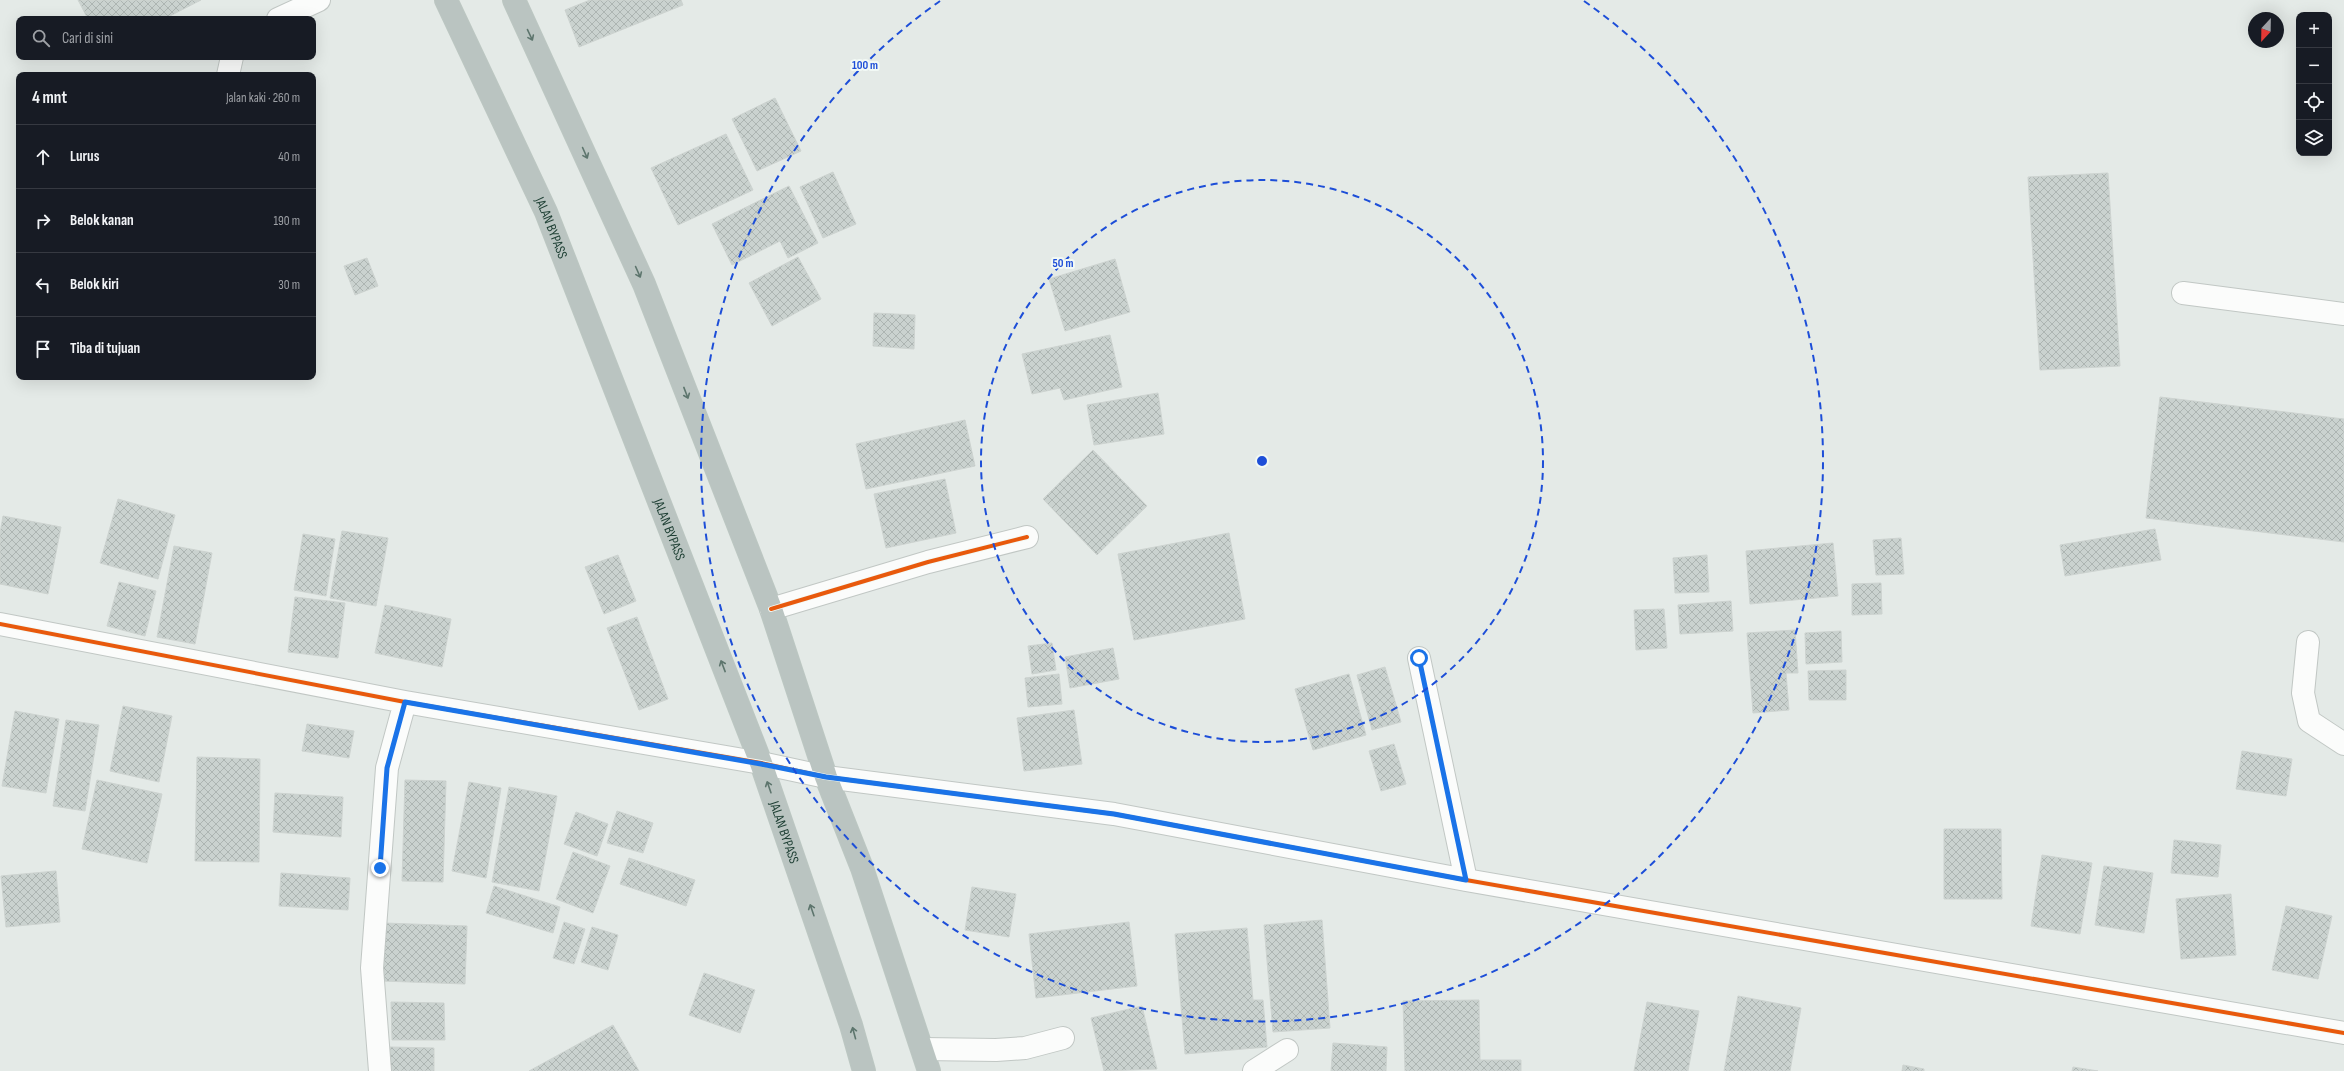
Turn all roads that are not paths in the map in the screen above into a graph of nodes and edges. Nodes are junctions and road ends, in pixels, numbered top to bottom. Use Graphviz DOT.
graph roads {
  1 [pos="319,0"];
  2 [pos="446,0"];
  3 [pos="514,0"];
  4 [pos="284,16"];
  5 [pos="231,60"];
  6 [pos="229,72"];
  7 [pos="2183,293"];
  8 [pos="2344,314"];
  9 [pos="1027,537"];
  10 [pos="771,609"];
  11 [pos="0,624"];
  12 [pos="2308,642"];
  13 [pos="1419,658"];
  14 [pos="405,702"];
  15 [pos="2344,744"];
  16 [pos="761,764"];
  17 [pos="826,777"];
  18 [pos="1466,880"];
  19 [pos="2344,1033"];
  20 [pos="1063,1038"];
  21 [pos="923,1049"];
  22 [pos="1288,1050"];
  23 [pos="380,1071"];
  24 [pos="864,1071"];
  25 [pos="929,1071"];
  26 [pos="1254,1071"];
  1 -- 4 [label="street"];
  16 -- 2 [label="highway, JALAN BYPASS, one-way"];
  3 -- 10 [label="highway, one-way"];
  5 -- 6 [label="street"];
  7 -- 8 [label="street"];
  9 -- 10 [label="street"];
  10 -- 17 [label="highway"];
  11 -- 14 [label="street"];
  12 -- 15 [label="street"];
  13 -- 18 [label="street"];
  14 -- 16 [label="street"];
  14 -- 23 [label="street"];
  16 -- 17 [label="street"];
  24 -- 16 [label="highway, JALAN BYPASS, one-way"];
  17 -- 18 [label="street"];
  17 -- 21 [label="highway"];
  18 -- 19 [label="street"];
  20 -- 21 [label="street"];
  21 -- 25 [label="highway"];
  22 -- 26 [label="street"];
}
